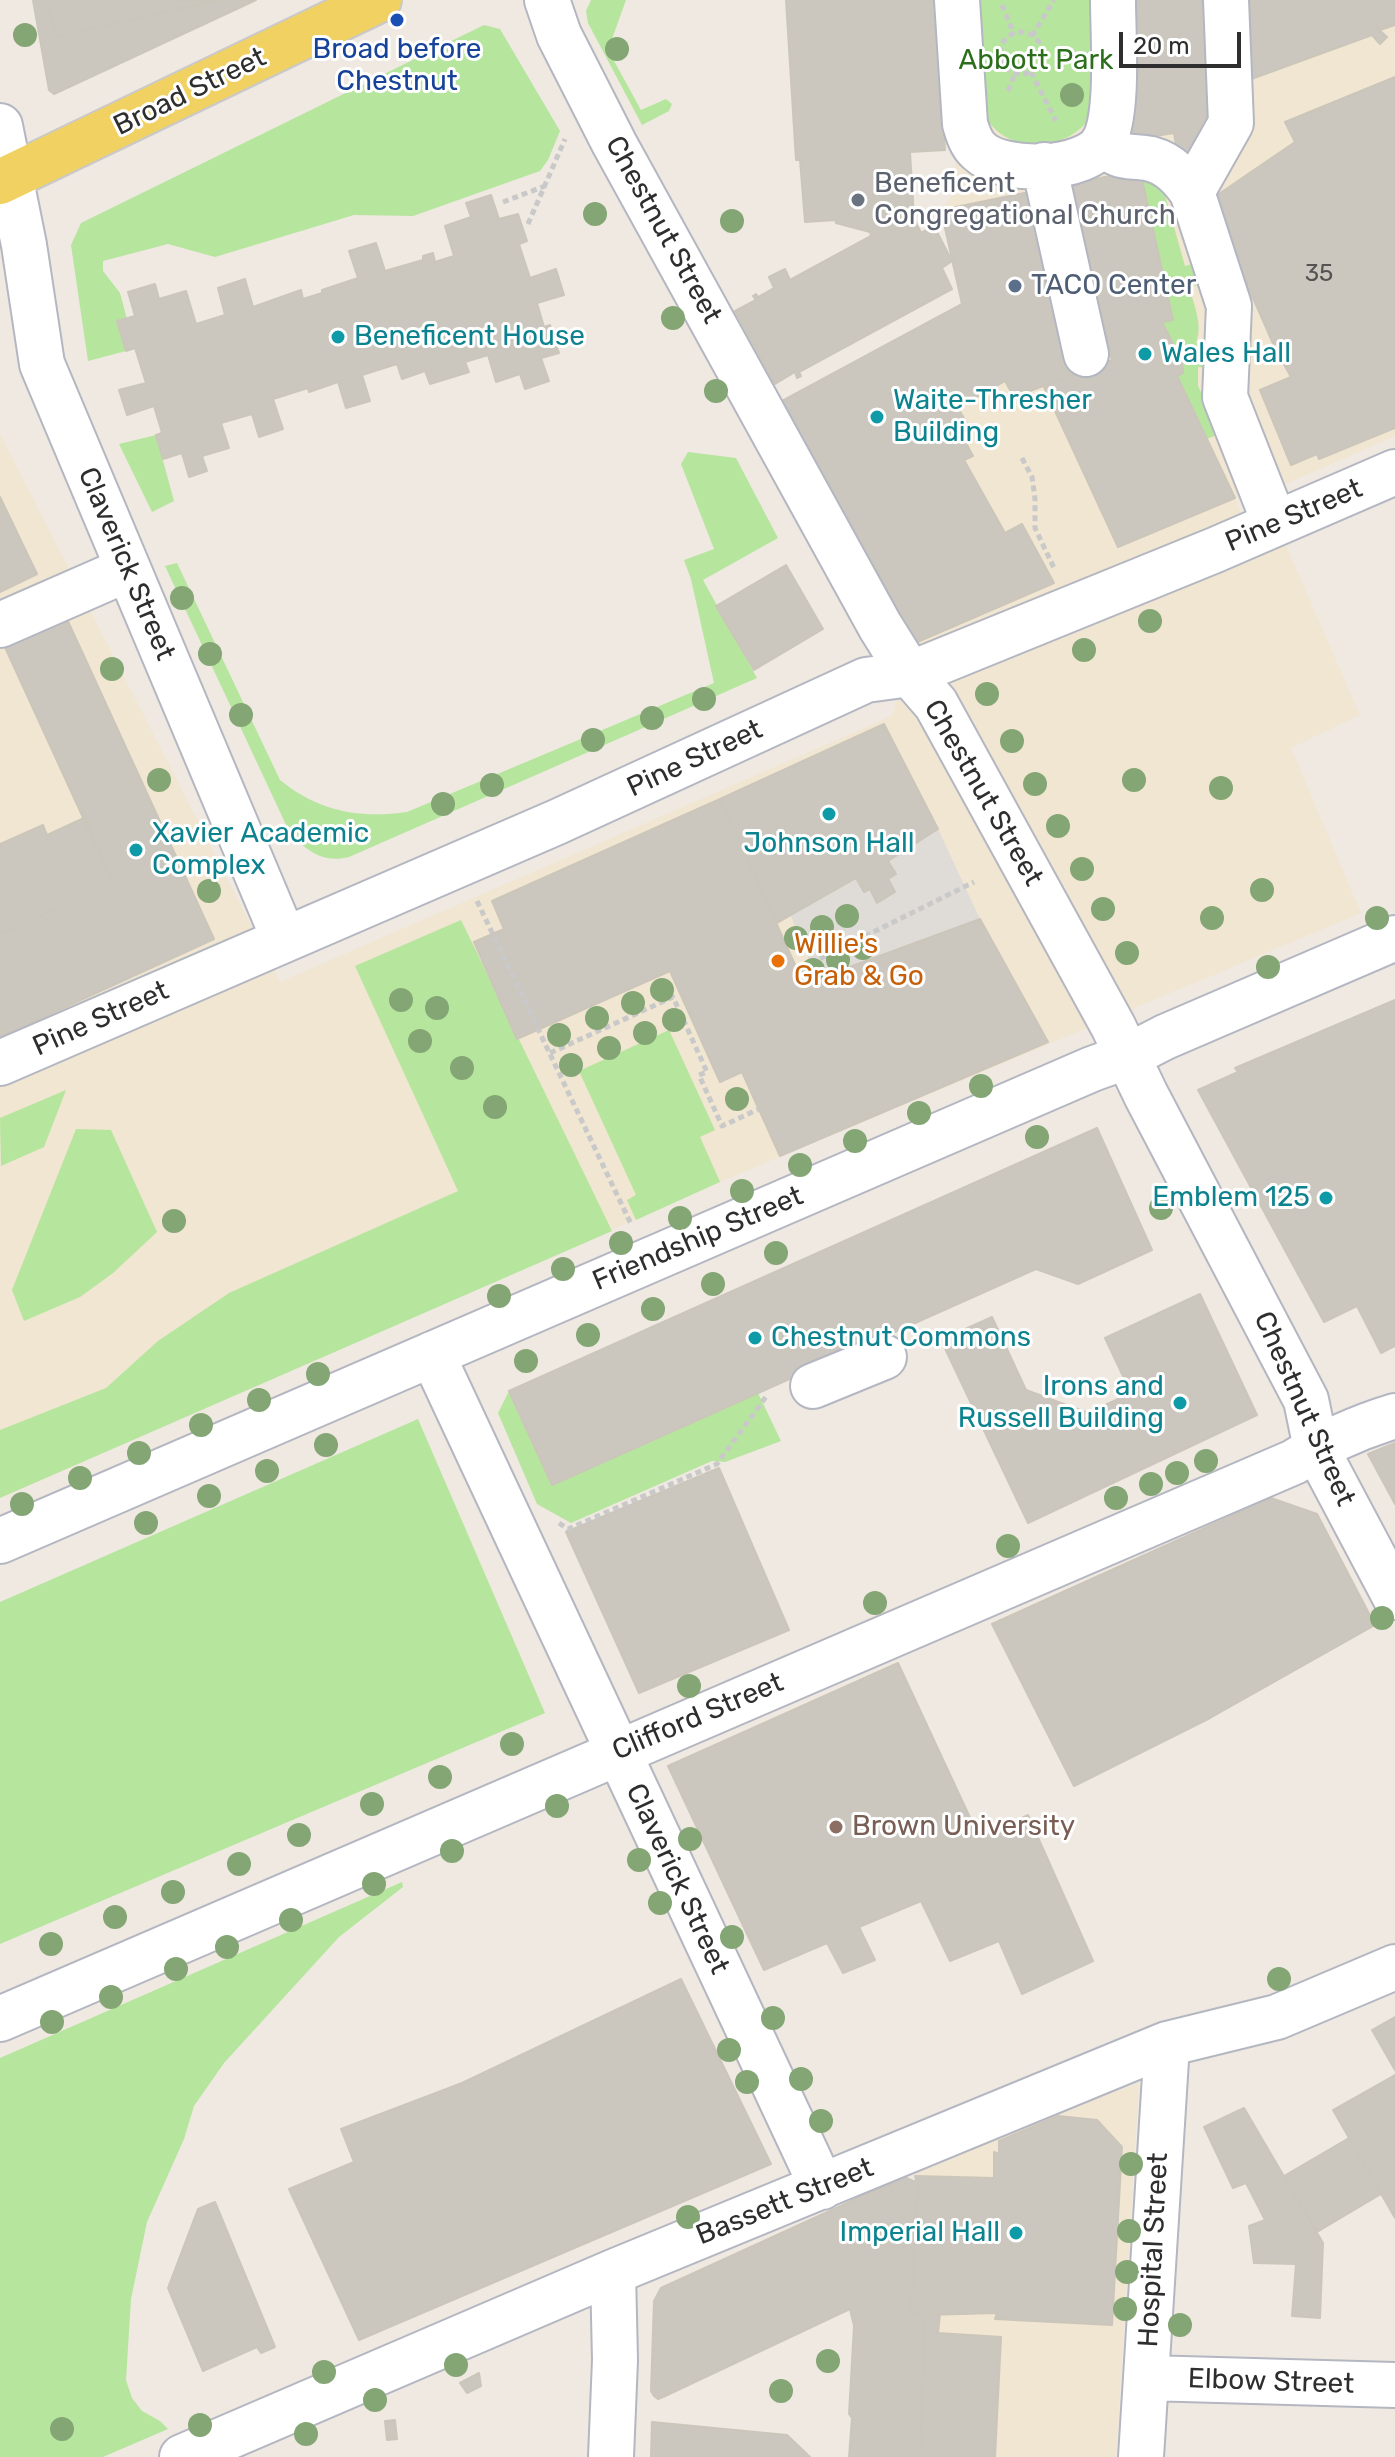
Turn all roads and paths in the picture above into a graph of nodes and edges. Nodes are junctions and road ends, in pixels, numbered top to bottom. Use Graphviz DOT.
graph roads {
  1 [pos="379,0"];
  2 [pos="547,0"];
  3 [pos="957,0"];
  4 [pos="1000,0"];
  5 [pos="1054,0"];
  6 [pos="1113,0"];
  7 [pos="1226,0"];
  8 [pos="1014,34"];
  9 [pos="1032,36"];
  10 [pos="1031,72"];
  11 [pos="0,126"];
  12 [pos="567,135"];
  13 [pos="1103,142"];
  14 [pos="1051,146"];
  15 [pos="5,179"];
  16 [pos="545,185"];
  17 [pos="1192,192"];
  18 [pos="503,202"];
  19 [pos="528,224"];
  20 [pos="1086,354"];
  21 [pos="1022,458"];
  22 [pos="1395,472"];
  23 [pos="1275,524"];
  24 [pos="128,569"];
  25 [pos="1058,576"];
  26 [pos="0,625"];
  27 [pos="910,674"];
  28 [pos="974,882"];
  29 [pos="477,900"];
  30 [pos="1395,938"];
  31 [pos="284,939"];
  32 [pos="811,963"];
  33 [pos="550,1053"];
  34 [pos="1128,1056"];
  35 [pos="0,1063"];
  36 [pos="759,1109"];
  37 [pos="635,1232"];
  38 [pos="432,1354"];
  39 [pos="884,1357"];
  40 [pos="813,1386"];
  41 [pos="768,1394"];
  42 [pos="1395,1416"];
  43 [pos="1316,1448"];
  44 [pos="557,1522"];
  45 [pos="0,1541"];
  46 [pos="1395,1597"];
  47 [pos="617,1752"];
  48 [pos="1395,1967"];
  49 [pos="0,2019"];
  50 [pos="1167,2044"];
  51 [pos="822,2187"];
  52 [pos="613,2272"];
  53 [pos="1147,2378"];
  54 [pos="1395,2385"];
  55 [pos="182,2457"];
  56 [pos="611,2457"];
  57 [pos="1141,2457"];
  1 -- 15 [label="main road, Broad Street"];
  2 -- 27 [label="street, Chestnut Street"];
  3 -- 14 [label="street"];
  4 -- 8 [label="path"];
  5 -- 9 [label="path"];
  6 -- 13 [label="street"];
  7 -- 17 [label="street"];
  8 -- 9 [label="path"];
  8 -- 10 [label="path"];
  9 -- 10 [label="path"];
  10 -- 14 [label="path"];
  11 -- 15 [label="street, Claverick Street"];
  12 -- 16 [label="path"];
  13 -- 14 [label="street"];
  13 -- 17 [label="street"];
  14 -- 20 [label="street"];
  15 -- 24 [label="street, Claverick Street"];
  16 -- 18 [label="path"];
  16 -- 19 [label="path"];
  17 -- 23 [label="street"];
  21 -- 25 [label="path"];
  22 -- 23 [label="street, Pine Street"];
  23 -- 27 [label="street, Pine Street"];
  24 -- 26 [label="street"];
  24 -- 31 [label="street, Claverick Street"];
  27 -- 31 [label="street, Pine Street"];
  27 -- 34 [label="street, Chestnut Street"];
  28 -- 32 [label="path"];
  29 -- 33 [label="path"];
  30 -- 34 [label="street, Friendship Street"];
  31 -- 35 [label="street, Pine Street"];
  33 -- 36 [label="path"];
  33 -- 37 [label="path"];
  34 -- 38 [label="street, Friendship Street"];
  34 -- 43 [label="street, Chestnut Street"];
  38 -- 45 [label="street, Friendship Street"];
  38 -- 47 [label="street, Claverick Street"];
  39 -- 40 [label="street"];
  41 -- 44 [label="path"];
  42 -- 43 [label="street, Clifford Street"];
  43 -- 46 [label="street, Chestnut Street"];
  43 -- 47 [label="street, Clifford Street"];
  47 -- 49 [label="street, Clifford Street"];
  47 -- 51 [label="street, Claverick Street"];
  48 -- 50 [label="street, Bassett Street"];
  50 -- 51 [label="street, Bassett Street"];
  50 -- 53 [label="street, Hospital Street"];
  51 -- 52 [label="street, Bassett Street"];
  52 -- 55 [label="street, Bassett Street"];
  52 -- 56 [label="street"];
  53 -- 54 [label="street, Elbow Street"];
  53 -- 57 [label="street, Hospital Street"];
}
